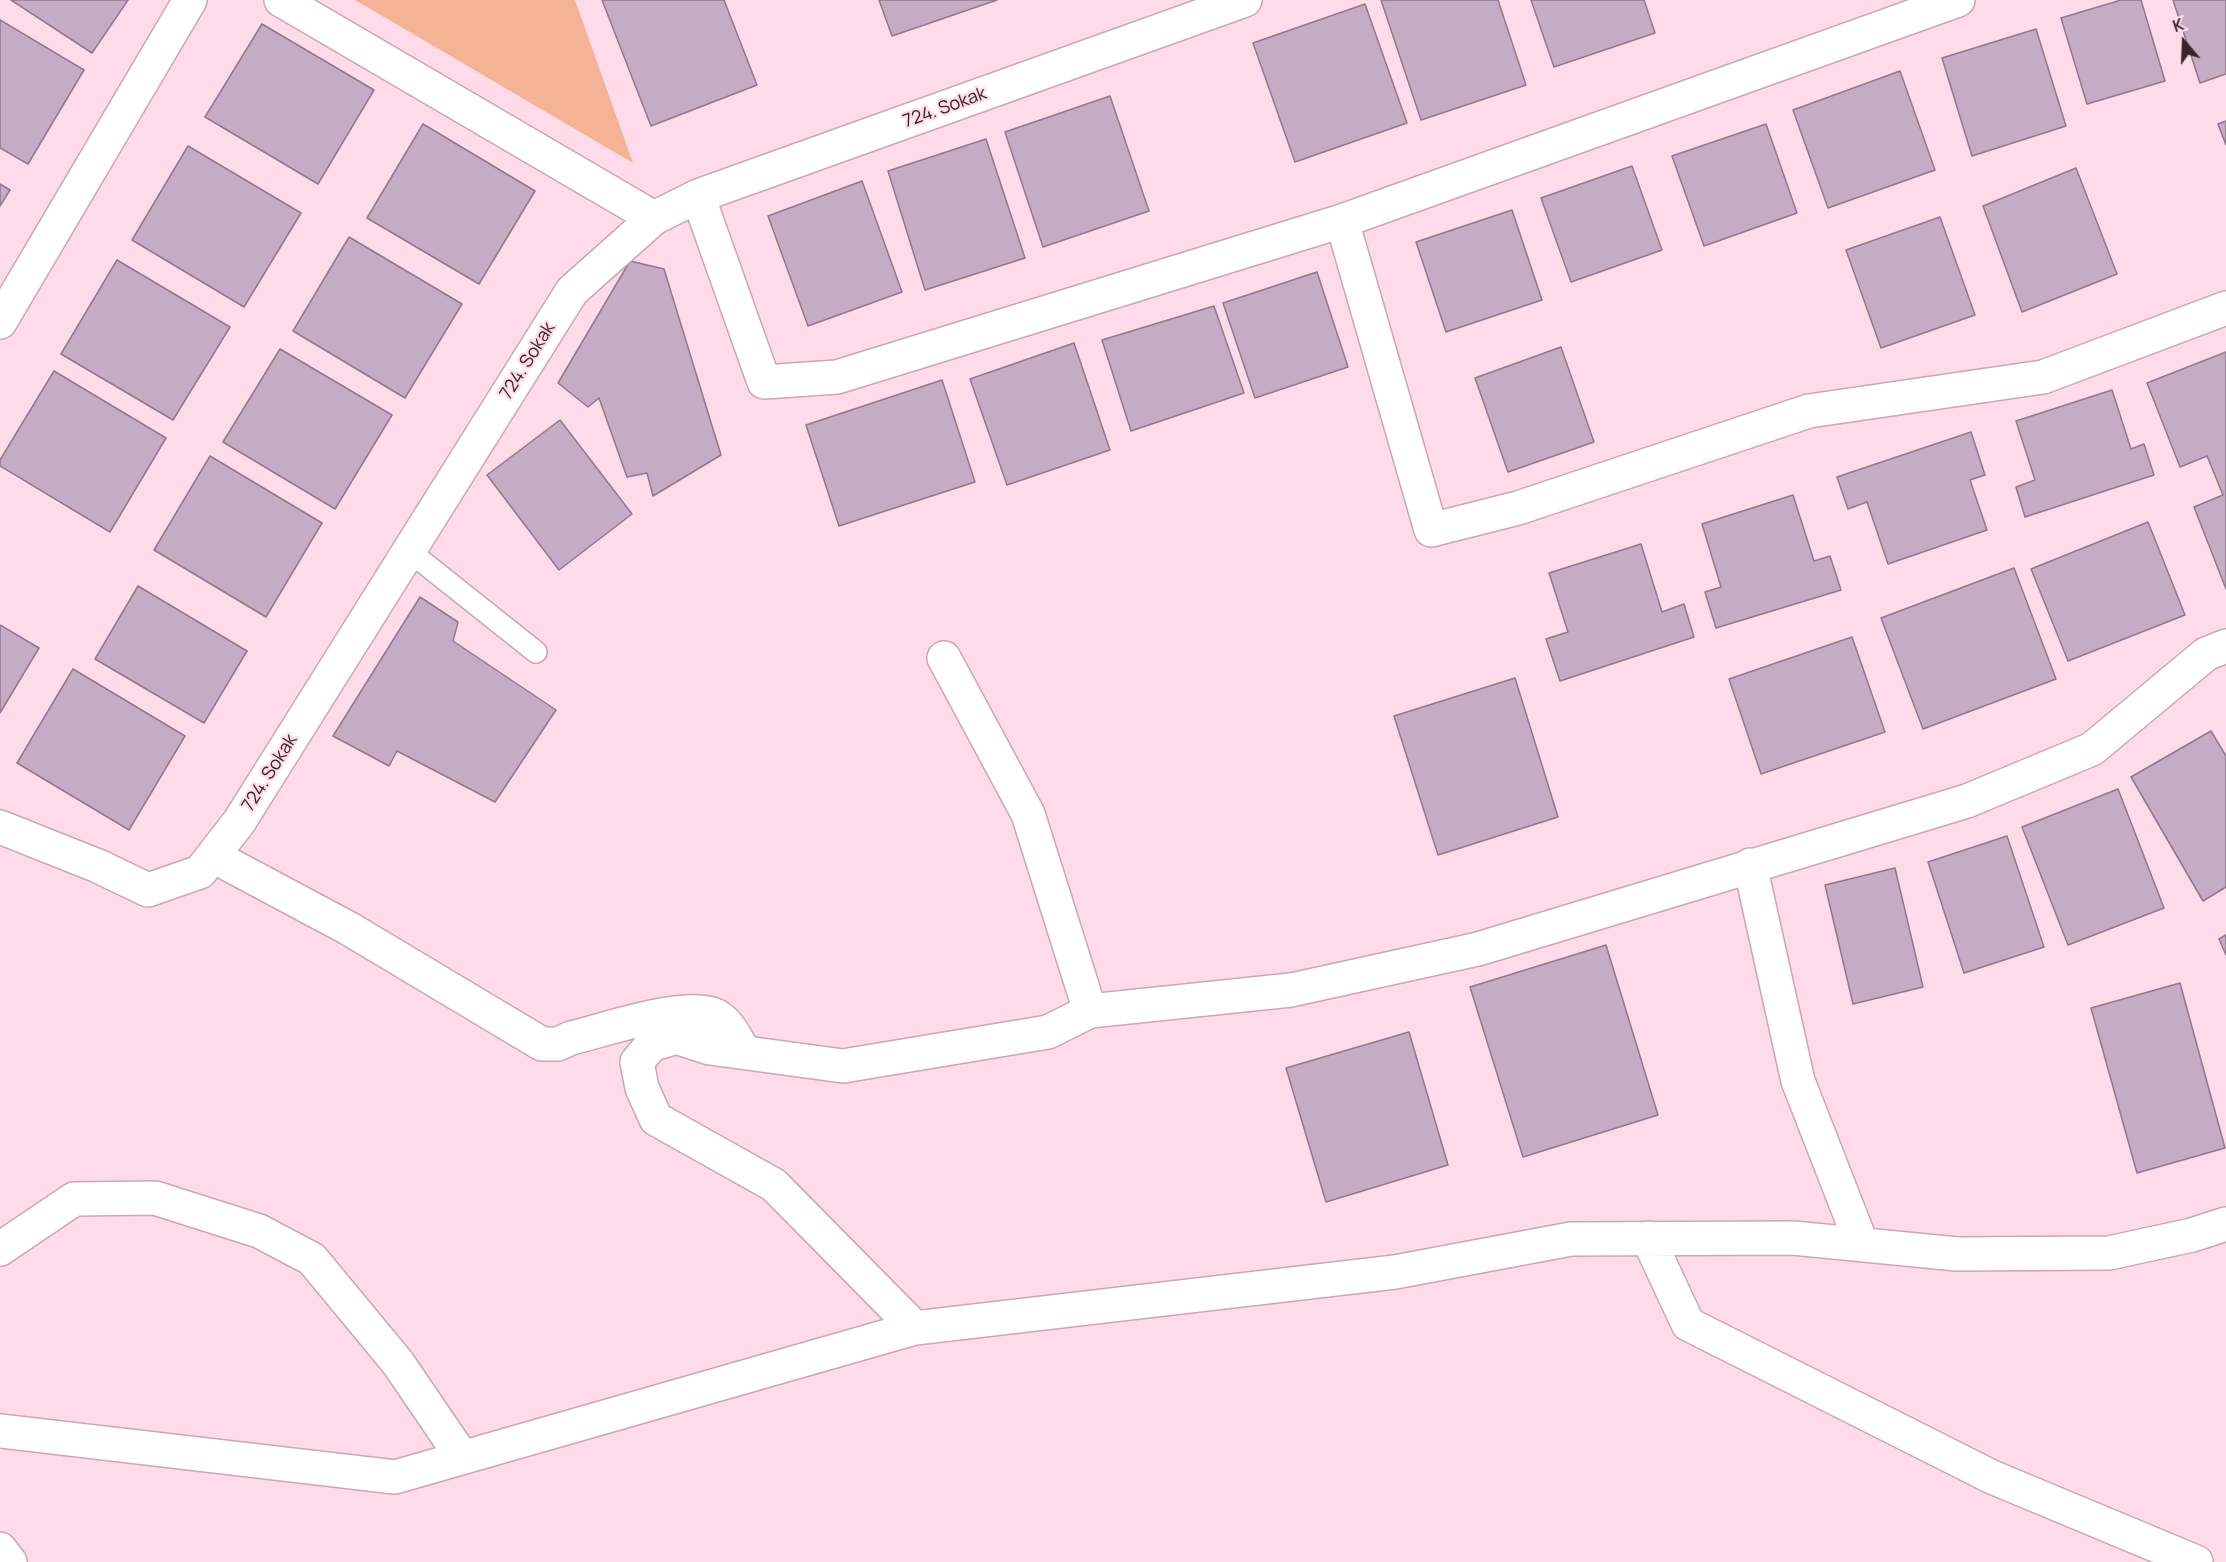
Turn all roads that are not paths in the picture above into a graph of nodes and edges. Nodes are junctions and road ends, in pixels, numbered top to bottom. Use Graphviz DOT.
graph roads {
  1 [pos="190,0"];
  2 [pos="281,0"];
  3 [pos="1245,0"];
  4 [pos="1958,0"];
  5 [pos="698,196"];
  6 [pos="654,218"];
  7 [pos="1342,221"];
  8 [pos="2226,308"];
  9 [pos="0,322"];
  10 [pos="409,551"];
  11 [pos="2226,646"];
  12 [pos="536,652"];
  13 [pos="944,658"];
  14 [pos="0,827"];
  15 [pos="213,856"];
  16 [pos="1750,865"];
  17 [pos="1089,1011"];
  18 [pos="744,1052"];
  19 [pos="2226,1224"];
  20 [pos="1648,1238"];
  21 [pos="1862,1245"];
  22 [pos="0,1249"];
  23 [pos="915,1328"];
  24 [pos="0,1431"];
  25 [pos="462,1457"];
  26 [pos="0,1549"];
  27 [pos="10,1562"];
  28 [pos="2196,1562"];
  1 -- 9 [label="street"];
  2 -- 6 [label="street"];
  3 -- 5 [label="street, 724. Sokak"];
  4 -- 7 [label="street"];
  5 -- 6 [label="street, 724. Sokak"];
  5 -- 7 [label="street"];
  6 -- 10 [label="street, 724. Sokak"];
  7 -- 8 [label="street"];
  10 -- 12 [label="lane"];
  10 -- 15 [label="street, 724. Sokak"];
  11 -- 16 [label="street"];
  13 -- 17 [label="street"];
  14 -- 15 [label="street, 724. Sokak"];
  15 -- 18 [label="street"];
  16 -- 17 [label="street"];
  16 -- 21 [label="street"];
  17 -- 18 [label="street"];
  18 -- 23 [label="street"];
  19 -- 21 [label="street"];
  20 -- 21 [label="street"];
  20 -- 23 [label="street"];
  20 -- 28 [label="street"];
  22 -- 25 [label="street"];
  23 -- 25 [label="street"];
  24 -- 25 [label="street"];
  26 -- 27 [label="street"];
}
